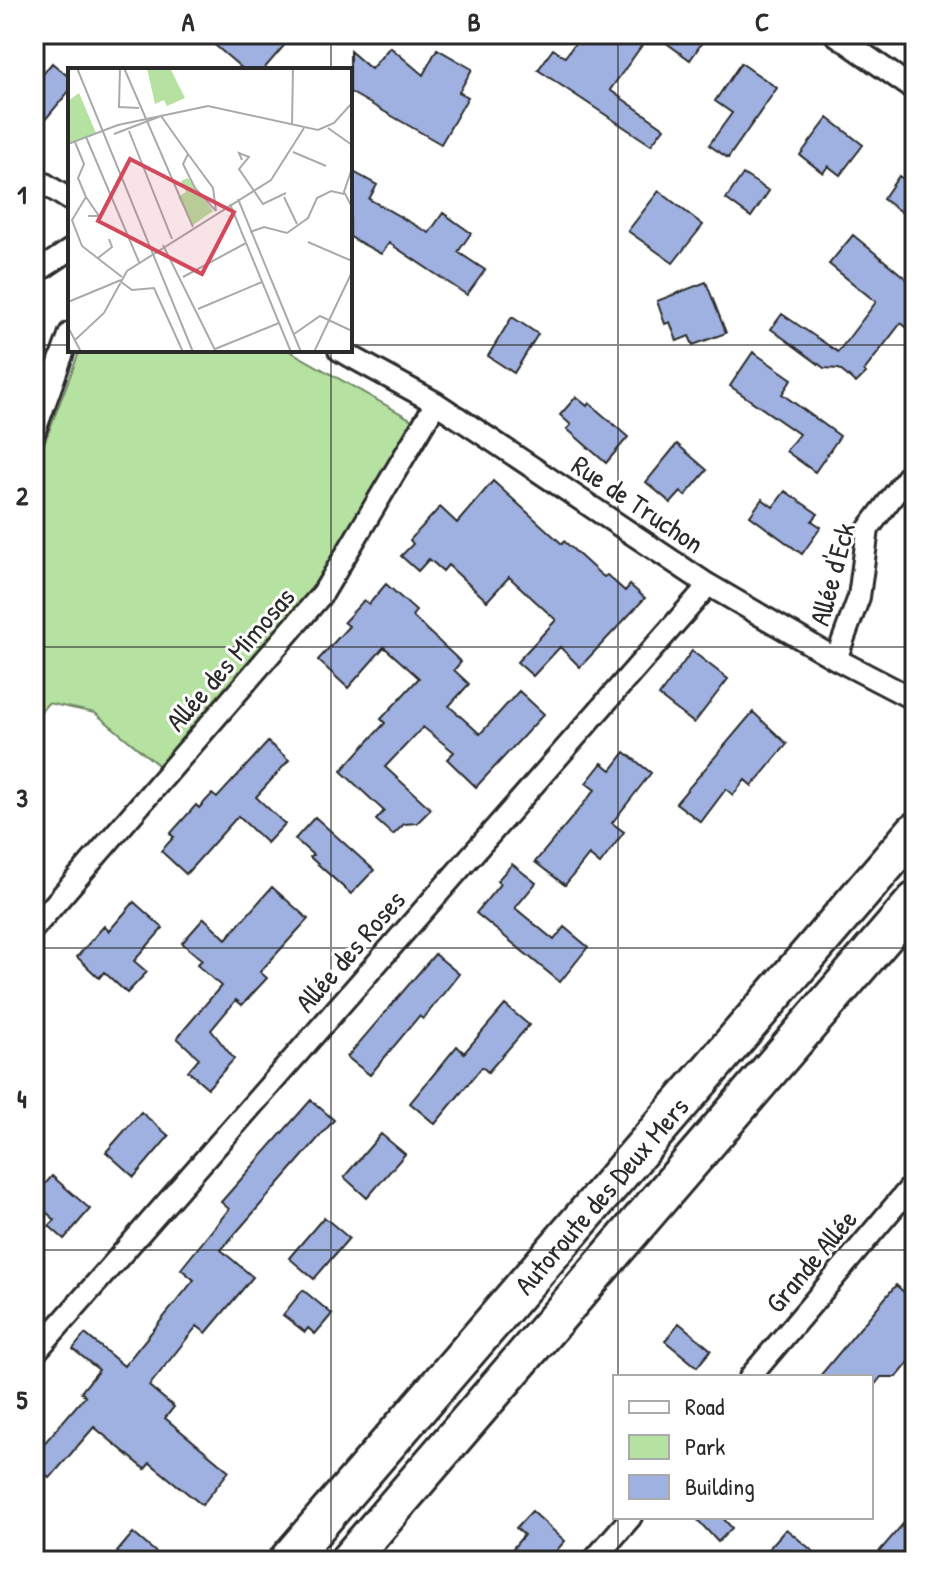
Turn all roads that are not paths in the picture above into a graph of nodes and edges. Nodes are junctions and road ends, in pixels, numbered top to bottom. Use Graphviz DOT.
graph roads {
  1 [pos="835,34"];
  2 [pos="915,90"];
  3 [pos="34,177"];
  4 [pos="68,199"];
  5 [pos="68,251"];
  6 [pos="34,274"];
  7 [pos="68,339"];
  8 [pos="343,352"];
  9 [pos="436,403"];
  10 [pos="34,433"];
  11 [pos="915,467"];
  12 [pos="707,584"];
  13 [pos="836,659"];
  14 [pos="913,699"];
  15 [pos="915,831"];
  16 [pos="915,901"];
  17 [pos="34,928"];
  18 [pos="915,1182"];
  19 [pos="34,1354"];
  20 [pos="752,1375"];
  21 [pos="629,1519"];
  22 [pos="287,1561"];
  23 [pos="348,1561"];
  24 [pos="593,1561"];
  1 -- 2 [label="street"];
  3 -- 4 [label="street"];
  5 -- 6 [label="street"];
  7 -- 10 [label="street"];
  8 -- 9 [label="street, Rue de Truchon"];
  9 -- 12 [label="street, Rue de Truchon"];
  9 -- 17 [label="street, Allée des Mimosas"];
  11 -- 13 [label="street, Allée d'Eck"];
  12 -- 13 [label="street, Rue de Truchon"];
  12 -- 19 [label="street, Allée des Roses"];
  13 -- 14 [label="street, Rue de Truchon"];
  15 -- 22 [label="highway, Autoroute des Deux Mers"];
  16 -- 23 [label="highway, Autoroute des Deux Mers"];
  18 -- 20 [label="street, Grande Allée"];
  21 -- 24 [label="street"];
}
